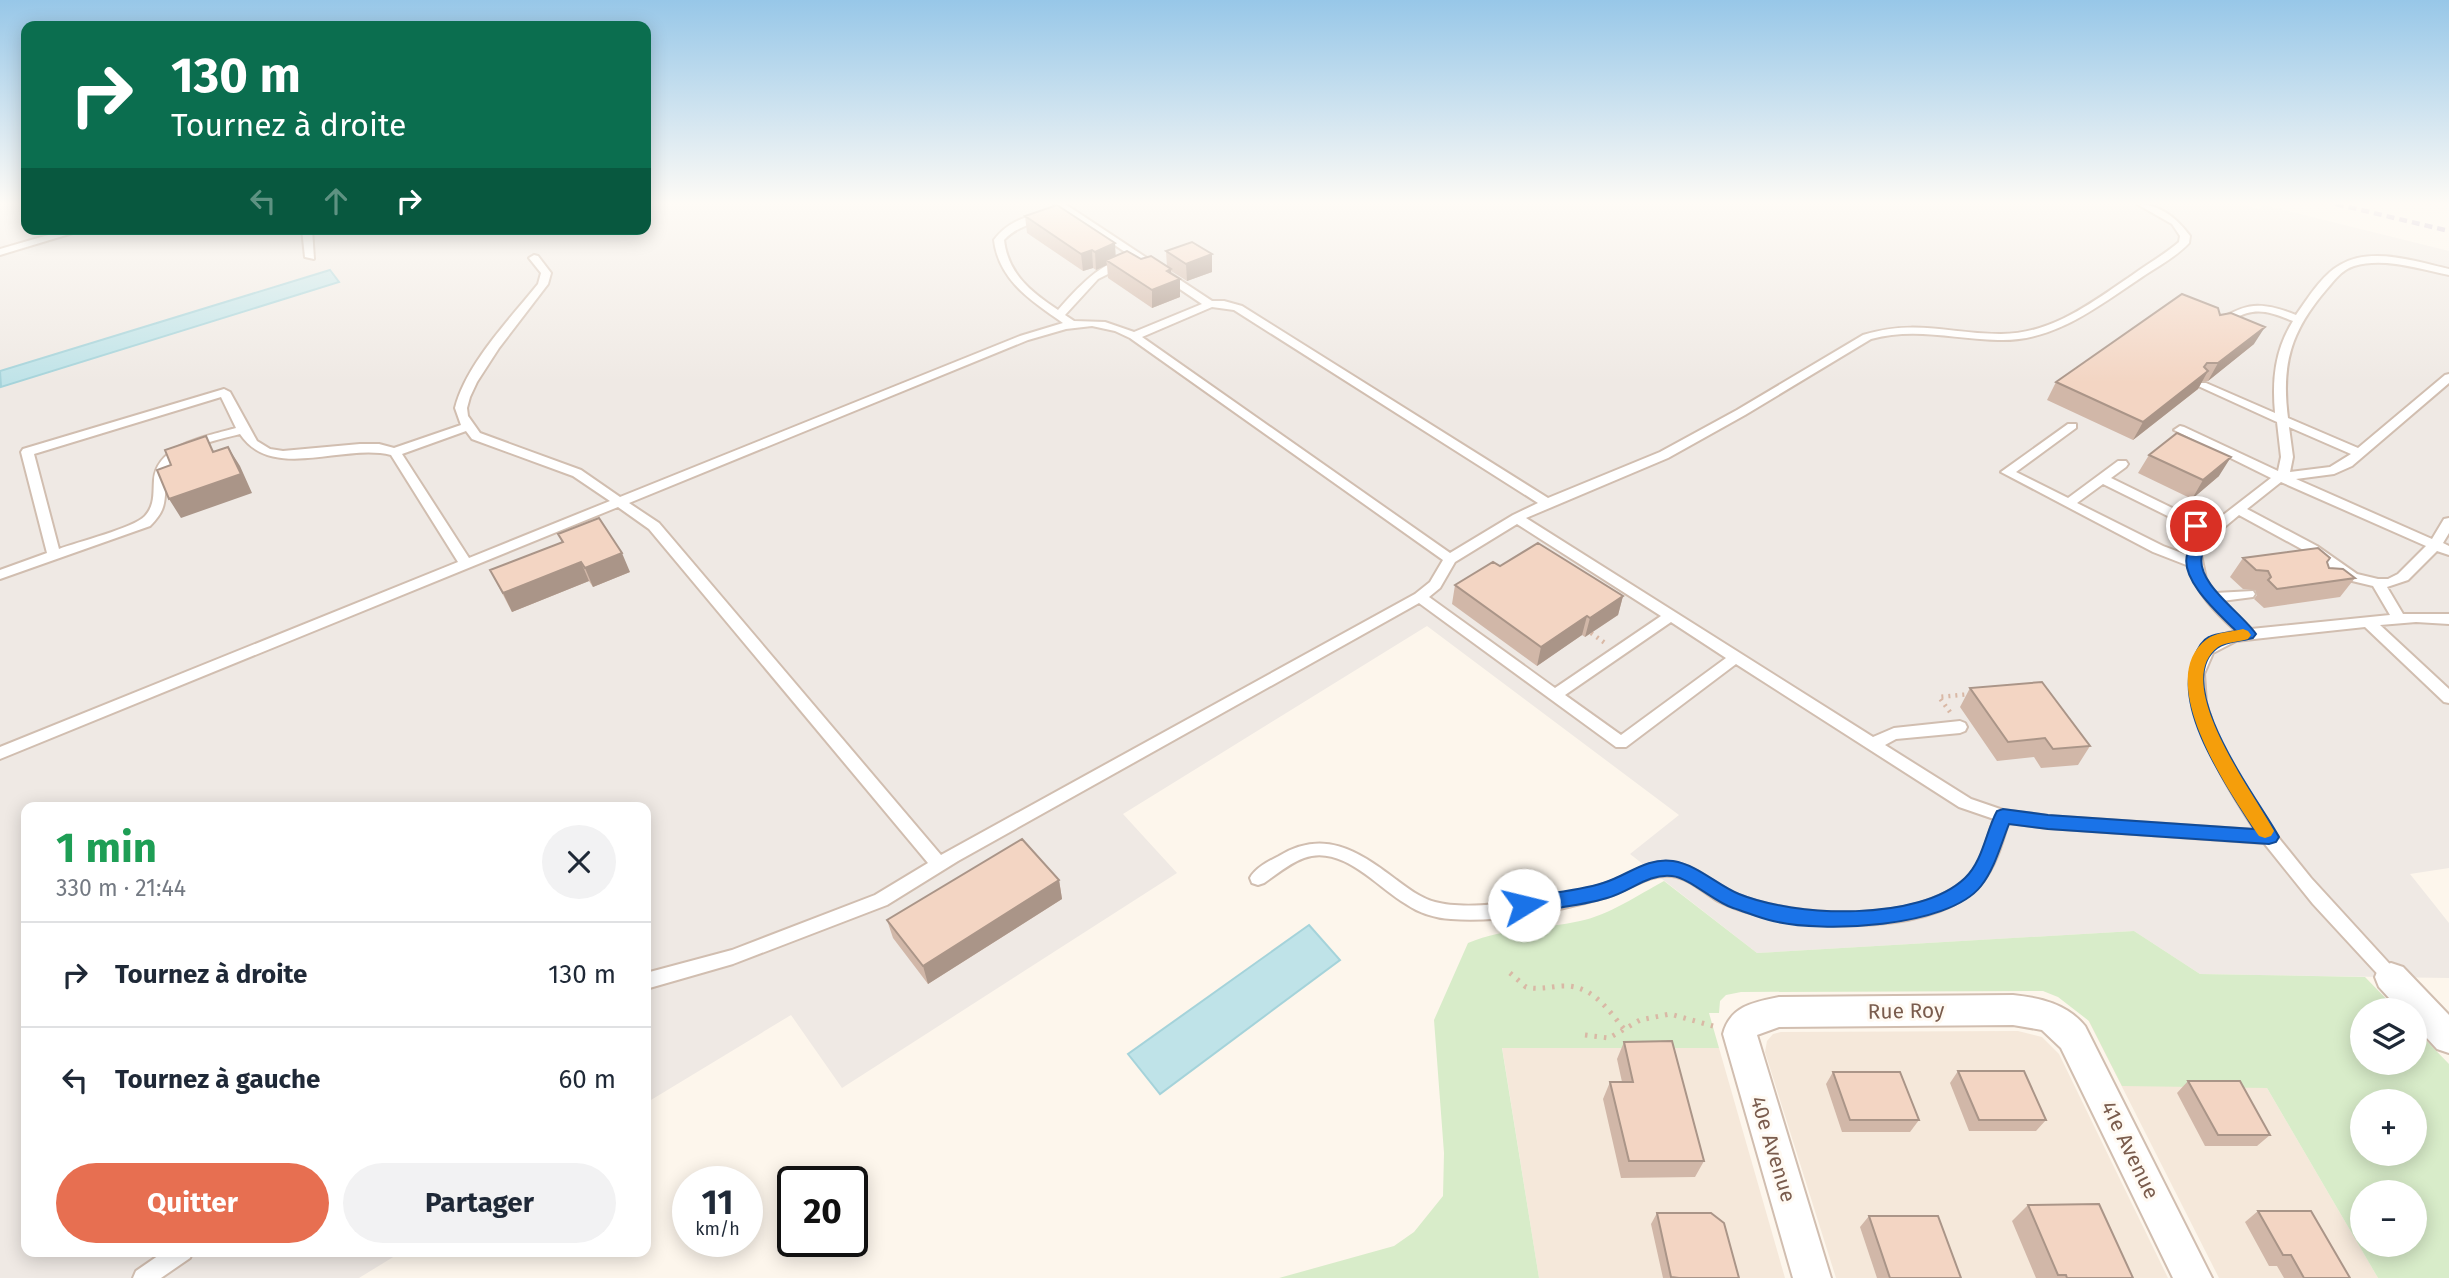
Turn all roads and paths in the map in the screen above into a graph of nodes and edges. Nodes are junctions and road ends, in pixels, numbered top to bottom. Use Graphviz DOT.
graph roads {
  1 [pos="538,264"];
  2 [pos="1004,264"];
  3 [pos="1123,264"];
  4 [pos="1149,264"];
  5 [pos="2153,264"];
  6 [pos="2352,264"];
  7 [pos="2395,264"];
  8 [pos="2449,272"];
  9 [pos="1210,304"];
  10 [pos="1059,315"];
  11 [pos="2298,318"];
  12 [pos="1070,323"];
  13 [pos="2214,328"];
  14 [pos="1134,336"];
  15 [pos="2449,377"];
  16 [pos="2202,385"];
  17 [pos="2283,420"];
  18 [pos="2072,426"];
  19 [pos="467,427"];
  20 [pos="245,429"];
  21 [pos="2180,430"];
  22 [pos="396,452"];
  23 [pos="2359,453"];
  24 [pos="2122,464"];
  25 [pos="2280,477"];
  26 [pos="2102,479"];
  27 [pos="620,502"];
  28 [pos="1545,502"];
  29 [pos="2068,503"];
  30 [pos="2237,509"];
  31 [pos="1517,518"];
  32 [pos="2449,522"];
  33 [pos="2210,532"];
  34 [pos="2442,545"];
  35 [pos="2449,551"];
  36 [pos="54,555"];
  37 [pos="1450,559"];
  38 [pos="2195,563"];
  39 [pos="466,564"];
  40 [pos="0,575"];
  41 [pos="2353,577"];
  42 [pos="2333,580"];
  43 [pos="2378,583"];
  44 [pos="2248,594"];
  45 [pos="1420,597"];
  46 [pos="2211,598"];
  47 [pos="1670,615"];
  48 [pos="2399,619"];
  49 [pos="2449,619"];
  50 [pos="2368,622"];
  51 [pos="1591,633"];
  52 [pos="2248,634"];
  53 [pos="1608,645"];
  54 [pos="1735,657"];
  55 [pos="1973,693"];
  56 [pos="1555,695"];
  57 [pos="1939,697"];
  58 [pos="2449,698"];
  59 [pos="1960,727"];
  60 [pos="1871,745"];
  61 [pos="0,753"];
  62 [pos="2003,816"];
  63 [pos="2269,837"];
  64 [pos="939,864"];
  65 [pos="1258,878"];
  66 [pos="1510,973"];
  67 [pos="2391,977"];
  68 [pos="651,980"];
  69 [pos="1730,1023"];
  70 [pos="2063,1025"];
  71 [pos="1625,1029"];
  72 [pos="1586,1035"];
  73 [pos="2449,1038"];
  74 [pos="174,1257"];
  75 [pos="143,1278"];
  76 [pos="1812,1278"];
  77 [pos="2193,1278"];
  1 -- 19 [label="lane"];
  2 -- 10 [label="lane"];
  3 -- 10 [label="lane"];
  4 -- 9 [label="lane"];
  5 -- 28 [label="lane"];
  6 -- 11 [label="lane"];
  7 -- 8 [label="lane"];
  9 -- 14 [label="lane"];
  9 -- 28 [label="lane"];
  10 -- 12 [label="lane"];
  11 -- 13 [label="lane"];
  11 -- 17 [label="lane"];
  12 -- 14 [label="lane"];
  12 -- 27 [label="lane"];
  14 -- 37 [label="lane"];
  15 -- 23 [label="lane"];
  16 -- 17 [label="lane"];
  17 -- 23 [label="lane"];
  17 -- 25 [label="lane"];
  18 -- 29 [label="lane"];
  19 -- 22 [label="lane"];
  19 -- 27 [label="lane"];
  20 -- 22 [label="lane"];
  20 -- 36 [label="lane"];
  20 -- 36 [label="lane"];
  21 -- 25 [label="lane"];
  22 -- 39 [label="lane"];
  23 -- 25 [label="lane"];
  24 -- 26 [label="lane"];
  25 -- 30 [label="lane"];
  25 -- 34 [label="lane"];
  26 -- 29 [label="lane"];
  26 -- 33 [label="lane"];
  27 -- 39 [label="lane"];
  27 -- 64 [label="lane"];
  28 -- 31 [label="lane"];
  29 -- 38 [label="lane"];
  30 -- 33 [label="lane"];
  30 -- 41 [label="lane"];
  31 -- 37 [label="lane"];
  31 -- 47 [label="lane"];
  32 -- 34 [label="lane"];
  33 -- 38 [label="lane"];
  34 -- 35 [label="lane"];
  34 -- 43 [label="lane"];
  36 -- 40 [label="lane"];
  37 -- 45 [label="lane"];
  38 -- 46 [label="lane"];
  39 -- 61 [label="lane"];
  41 -- 42 [label="lane"];
  41 -- 43 [label="lane"];
  43 -- 48 [label="lane"];
  44 -- 46 [label="lane"];
  45 -- 56 [label="lane"];
  45 -- 64 [label="lane"];
  46 -- 52 [label="lane"];
  47 -- 54 [label="lane"];
  47 -- 56 [label="lane"];
  48 -- 49 [label="lane"];
  48 -- 50 [label="lane"];
  50 -- 52 [label="lane"];
  50 -- 58 [label="lane"];
  51 -- 53 [label="path"];
  52 -- 63 [label="lane"];
  54 -- 56 [label="lane"];
  54 -- 60 [label="lane"];
  55 -- 57 [label="path"];
  59 -- 60 [label="lane"];
  60 -- 62 [label="lane"];
  62 -- 63 [label="lane"];
  62 -- 65 [label="lane"];
  63 -- 67 [label="lane"];
  64 -- 68 [label="lane"];
  66 -- 71 [label="path"];
  67 -- 73 [label="street"];
  69 -- 70 [label="street, Rue Roy"];
  69 -- 71 [label="path"];
  69 -- 76 [label="street, 40e Avenue"];
  70 -- 77 [label="street, 41e Avenue"];
  71 -- 72 [label="path"];
  74 -- 75 [label="lane"];
}
